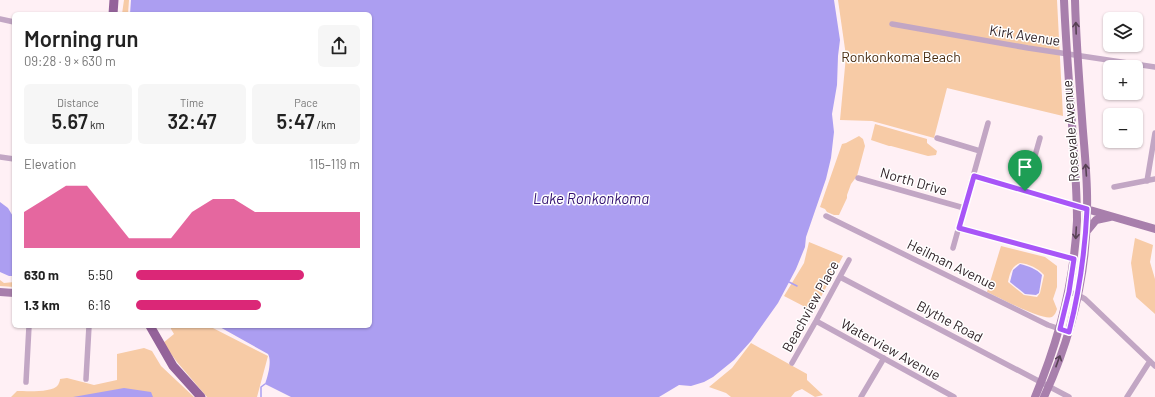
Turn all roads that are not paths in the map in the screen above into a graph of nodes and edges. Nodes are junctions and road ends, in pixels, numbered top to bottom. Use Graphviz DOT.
graph roads {
  1 [pos="114,0"];
  2 [pos="1064,0"];
  3 [pos="1075,0"];
  4 [pos="113,12"];
  5 [pos="0,18"];
  6 [pos="12,21"];
  7 [pos="892,24"];
  8 [pos="1067,54"];
  9 [pos="1077,55"];
  10 [pos="1155,67"];
  11 [pos="988,123"];
  12 [pos="1155,133"];
  13 [pos="937,138"];
  14 [pos="1040,138"];
  15 [pos="980,151"];
  16 [pos="0,157"];
  17 [pos="12,159"];
  18 [pos="974,176"];
  19 [pos="858,178"];
  20 [pos="1155,179"];
  21 [pos="1147,181"];
  22 [pos="1114,187"];
  23 [pos="1025,191"];
  24 [pos="1077,206"];
  25 [pos="964,208"];
  26 [pos="1087,209"];
  27 [pos="826,216"];
  28 [pos="1113,217"];
  29 [pos="959,228"];
  30 [pos="1155,229"];
  31 [pos="1086,232"];
  32 [pos="953,248"];
  33 [pos="1074,259"];
  34 [pos="849,260"];
  35 [pos="840,277"];
  36 [pos="0,292"];
  37 [pos="1069,292"];
  38 [pos="12,293"];
  39 [pos="1078,295"];
  40 [pos="816,321"];
  41 [pos="29,328"];
  42 [pos="88,328"];
  43 [pos="151,328"];
  44 [pos="1060,329"];
  45 [pos="1069,332"];
  46 [pos="884,358"];
  47 [pos="1150,361"];
  48 [pos="792,363"];
  49 [pos="1155,366"];
  50 [pos="86,378"];
  51 [pos="26,382"];
  52 [pos="1041,383"];
  53 [pos="1049,387"];
  54 [pos="201,397"];
  55 [pos="861,397"];
  56 [pos="954,397"];
  57 [pos="1035,397"];
  58 [pos="1044,397"];
  59 [pos="1069,397"];
  60 [pos="1127,397"];
  1 -- 4 [label="main road"];
  2 -- 8 [label="main road, Rosevale Avenue"];
  9 -- 3 [label="main road, Rosevale Avenue, one-way"];
  5 -- 6 [label="street"];
  7 -- 8 [label="street, Kirk Avenue"];
  8 -- 9 [label="street, Kirk Avenue"];
  8 -- 24 [label="main road, Rosevale Avenue"];
  9 -- 10 [label="street, Kirk Avenue"];
  26 -- 9 [label="main road, Rosevale Avenue, one-way"];
  11 -- 15 [label="street"];
  12 -- 21 [label="street"];
  13 -- 15 [label="street"];
  14 -- 23 [label="street"];
  15 -- 18 [label="street"];
  16 -- 17 [label="street"];
  18 -- 23 [label="street"];
  18 -- 25 [label="street"];
  19 -- 25 [label="street, North Drive"];
  20 -- 21 [label="street"];
  21 -- 22 [label="street"];
  23 -- 24 [label="street"];
  24 -- 26 [label="main road"];
  24 -- 33 [label="main road, Rosevale Avenue, one-way"];
  25 -- 29 [label="street"];
  26 -- 28 [label="main road"];
  26 -- 31 [label="main road, Rosevale Avenue"];
  27 -- 44 [label="street, Heilman Avenue"];
  28 -- 30 [label="main road"];
  28 -- 31 [label="main road"];
  29 -- 32 [label="street"];
  29 -- 33 [label="street"];
  31 -- 39 [label="main road, Rosevale Avenue"];
  33 -- 37 [label="main road, Rosevale Avenue"];
  34 -- 35 [label="street, Beachview Place"];
  35 -- 40 [label="street, Beachview Place"];
  35 -- 52 [label="street, Blythe Road"];
  36 -- 38 [label="main road"];
  37 -- 39 [label="street"];
  37 -- 44 [label="main road, Rosevale Avenue"];
  39 -- 45 [label="main road, Rosevale Avenue"];
  39 -- 47 [label="street"];
  40 -- 46 [label="street, Waterview Avenue"];
  40 -- 48 [label="street, Beachview Place"];
  41 -- 51 [label="street"];
  42 -- 50 [label="street"];
  43 -- 54 [label="main road"];
  44 -- 45 [label="street, Heilman Avenue"];
  44 -- 52 [label="main road, Rosevale Avenue"];
  53 -- 45 [label="main road, Rosevale Avenue, one-way"];
  46 -- 55 [label="street"];
  46 -- 56 [label="street, Waterview Avenue"];
  47 -- 49 [label="street"];
  47 -- 60 [label="street"];
  52 -- 53 [label="street, Blythe Road"];
  52 -- 57 [label="main road, Rosevale Avenue"];
  53 -- 58 [label="main road, Rosevale Avenue"];
  53 -- 59 [label="street, Blythe Road"];
}
